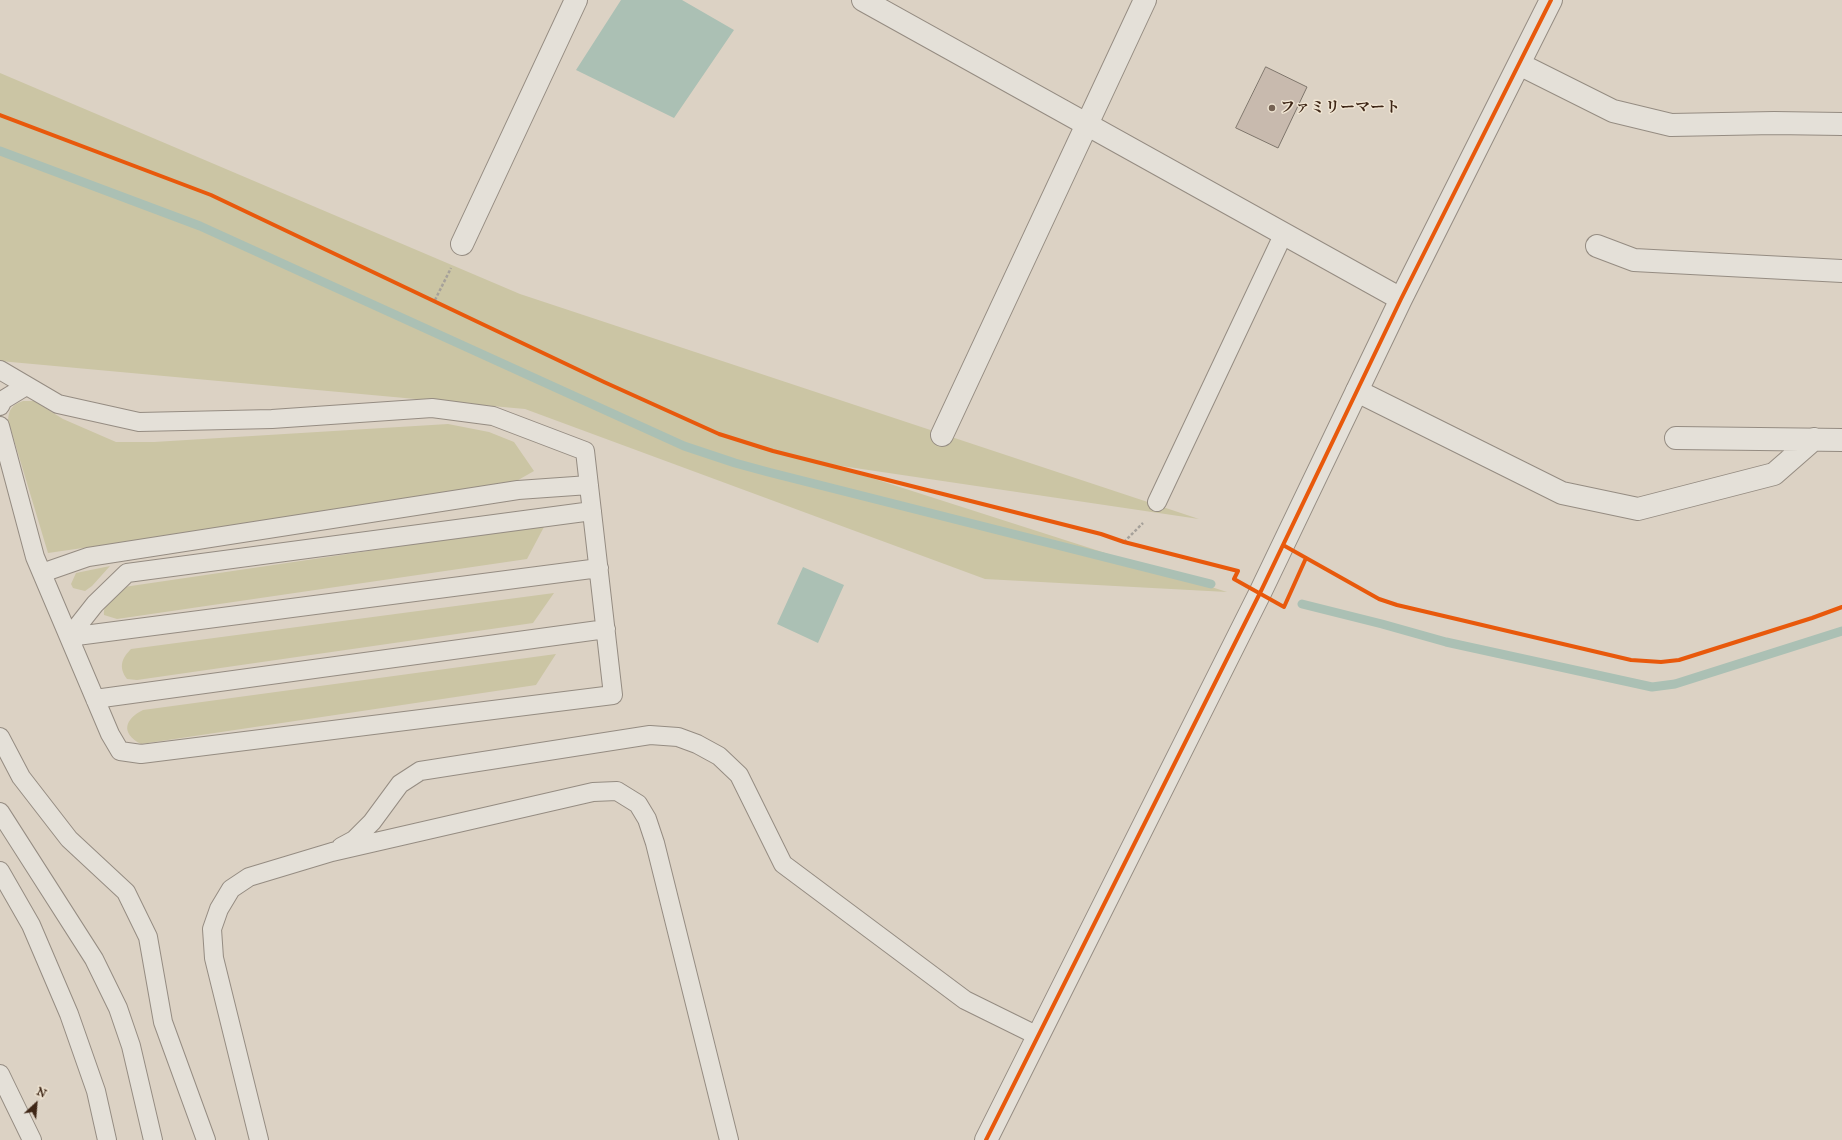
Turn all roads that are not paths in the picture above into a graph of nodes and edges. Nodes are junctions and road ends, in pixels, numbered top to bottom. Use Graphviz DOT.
graph roads {
  1 [pos="576,0"];
  2 [pos="863,0"];
  3 [pos="1145,0"];
  4 [pos="1551,0"];
  5 [pos="1519,64"];
  6 [pos="1842,124"];
  7 [pos="1088,125"];
  8 [pos="1284,233"];
  9 [pos="462,244"];
  10 [pos="1597,246"];
  11 [pos="1842,271"];
  12 [pos="1401,299"];
  13 [pos="0,370"];
  14 [pos="26,386"];
  15 [pos="1357,391"];
  16 [pos="0,406"];
  17 [pos="0,426"];
  18 [pos="942,435"];
  19 [pos="1676,438"];
  20 [pos="1814,440"];
  21 [pos="1842,440"];
  22 [pos="589,485"];
  23 [pos="1157,502"];
  24 [pos="592,511"];
  25 [pos="599,568"];
  26 [pos="42,572"];
  27 [pos="606,630"];
  28 [pos="69,637"];
  29 [pos="95,699"];
  30 [pos="0,737"];
  31 [pos="0,812"];
  32 [pos="332,852"];
  33 [pos="0,871"];
  34 [pos="1038,1036"];
  35 [pos="0,1074"];
  36 [pos="32,1140"];
  37 [pos="107,1140"];
  38 [pos="153,1140"];
  39 [pos="206,1140"];
  40 [pos="259,1140"];
  41 [pos="729,1140"];
  42 [pos="986,1140"];
  1 -- 9 [label="street"];
  2 -- 7 [label="street"];
  3 -- 7 [label="street"];
  4 -- 5 [label="street"];
  5 -- 6 [label="street"];
  5 -- 12 [label="street"];
  7 -- 8 [label="street"];
  7 -- 18 [label="street"];
  8 -- 12 [label="street"];
  8 -- 23 [label="lane"];
  10 -- 11 [label="street"];
  12 -- 15 [label="street"];
  13 -- 14 [label="lane"];
  14 -- 16 [label="lane"];
  14 -- 22 [label="lane"];
  15 -- 20 [label="street"];
  15 -- 34 [label="street"];
  17 -- 26 [label="lane"];
  19 -- 20 [label="street"];
  20 -- 21 [label="street"];
  22 -- 24 [label="lane"];
  22 -- 26 [label="lane"];
  24 -- 25 [label="lane"];
  24 -- 28 [label="lane"];
  25 -- 27 [label="lane"];
  25 -- 28 [label="lane"];
  26 -- 28 [label="lane"];
  27 -- 29 [label="lane"];
  27 -- 29 [label="lane"];
  28 -- 29 [label="lane"];
  30 -- 39 [label="lane"];
  31 -- 38 [label="lane"];
  32 -- 34 [label="lane"];
  32 -- 40 [label="lane"];
  32 -- 41 [label="lane"];
  33 -- 37 [label="lane"];
  34 -- 42 [label="street"];
  35 -- 36 [label="lane"];
}
